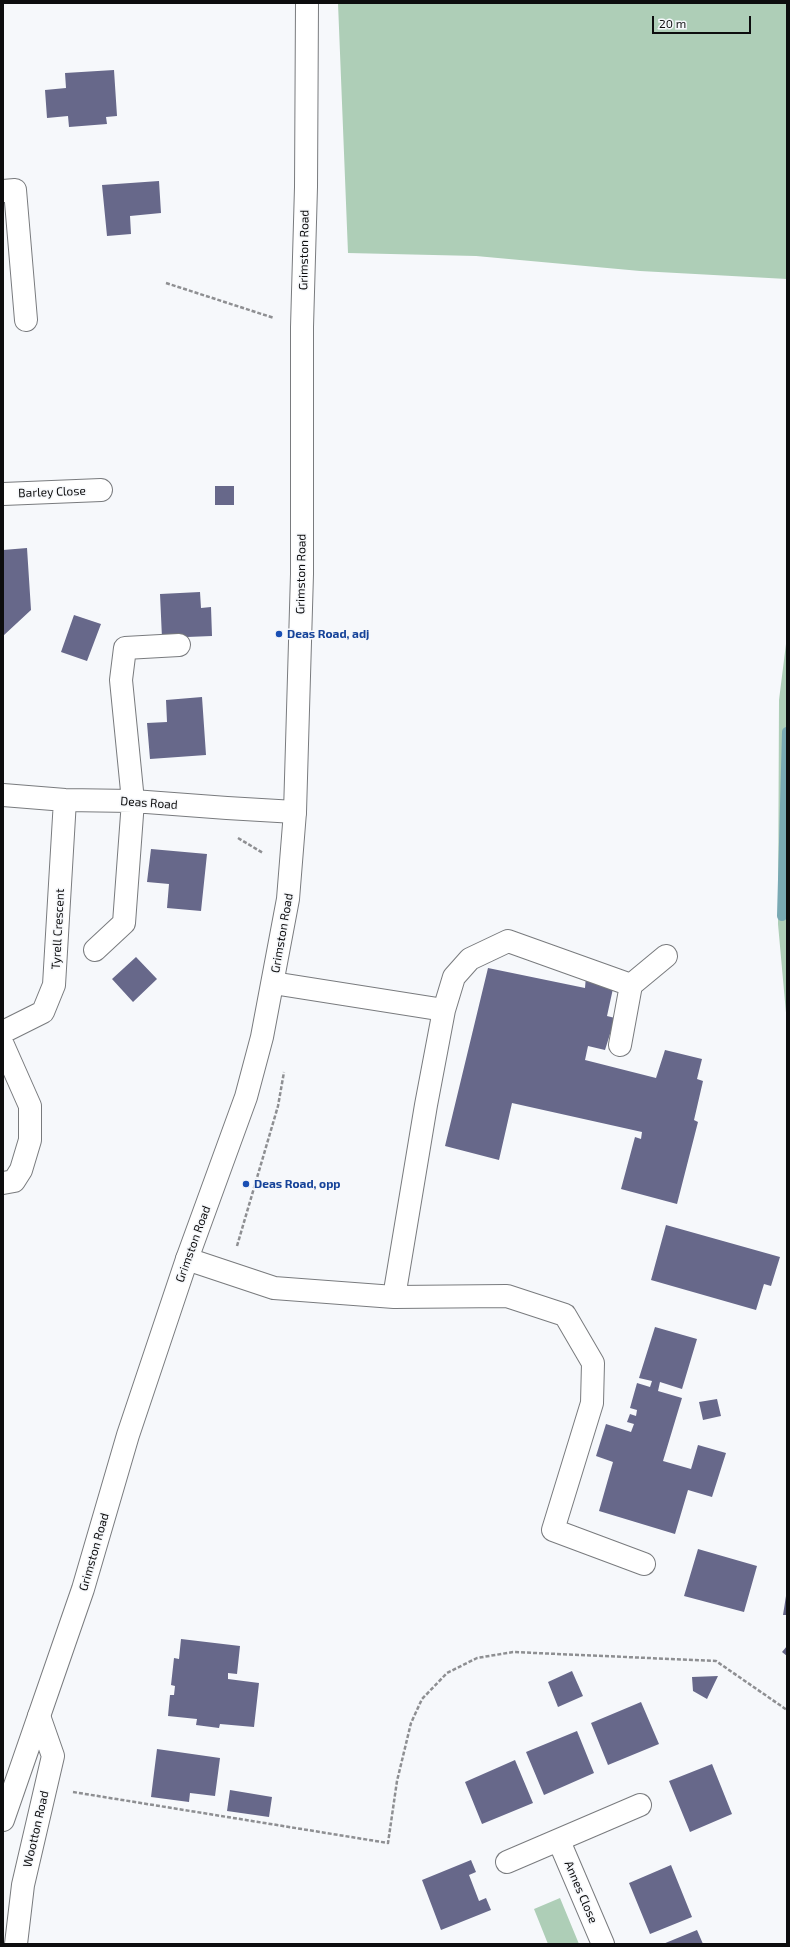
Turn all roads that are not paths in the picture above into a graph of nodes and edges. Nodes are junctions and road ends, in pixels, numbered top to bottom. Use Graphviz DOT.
graph roads {
  1 [pos="306,3"];
  2 [pos="3,191"];
  3 [pos="26,320"];
  4 [pos="101,490"];
  5 [pos="3,494"];
  6 [pos="179,644"];
  7 [pos="3,795"];
  8 [pos="65,800"];
  9 [pos="133,801"];
  10 [pos="295,812"];
  11 [pos="95,950"];
  12 [pos="666,956"];
  13 [pos="273,983"];
  14 [pos="631,985"];
  15 [pos="444,1010"];
  16 [pos="3,1032"];
  17 [pos="3,1045"];
  18 [pos="620,1045"];
  19 [pos="3,1183"];
  20 [pos="187,1259"];
  21 [pos="394,1297"];
  22 [pos="644,1564"];
  23 [pos="39,1716"];
  24 [pos="640,1805"];
  25 [pos="3,1820"];
  26 [pos="559,1841"];
  27 [pos="507,1862"];
  28 [pos="16,1944"];
  29 [pos="603,1944"];
  1 -- 10 [label="main road, Grimston Road"];
  2 -- 3 [label="main road"];
  4 -- 5 [label="main road, Barley Close"];
  6 -- 9 [label="main road"];
  7 -- 8 [label="main road, Deas Road"];
  8 -- 9 [label="main road, Deas Road"];
  8 -- 16 [label="main road, Tyrell Crescent"];
  9 -- 10 [label="main road, Deas Road"];
  9 -- 11 [label="main road"];
  10 -- 13 [label="main road, Grimston Road"];
  12 -- 14 [label="main road"];
  13 -- 15 [label="main road"];
  13 -- 20 [label="main road, Grimston Road"];
  14 -- 15 [label="main road"];
  14 -- 18 [label="main road"];
  15 -- 21 [label="main road"];
  17 -- 19 [label="main road"];
  20 -- 21 [label="main road"];
  20 -- 23 [label="main road, Grimston Road"];
  21 -- 22 [label="main road"];
  23 -- 25 [label="main road, Grimston Road"];
  23 -- 28 [label="main road, Wootton Road"];
  24 -- 26 [label="main road"];
  26 -- 27 [label="main road"];
  26 -- 29 [label="main road, Annes Close"];
}
